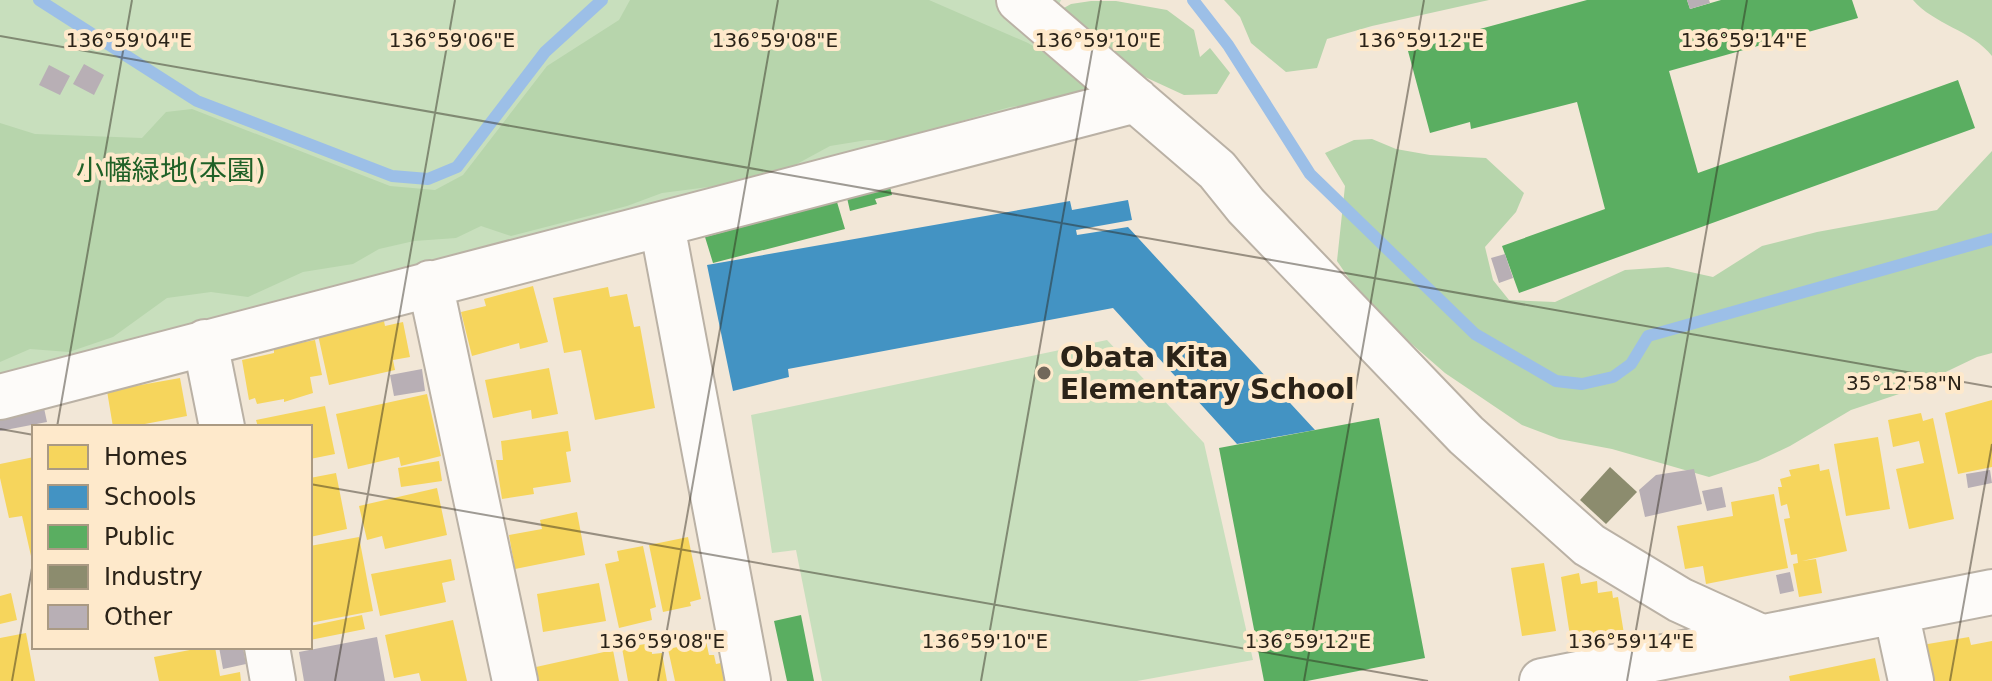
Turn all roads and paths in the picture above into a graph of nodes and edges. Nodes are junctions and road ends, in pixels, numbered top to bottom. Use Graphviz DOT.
graph roads {
  1 [pos="1019,0"];
  2 [pos="1136,100"];
  3 [pos="662,225"];
  4 [pos="430,283"];
  5 [pos="205,342"];
  6 [pos="0,397"];
  7 [pos="222,425"];
  8 [pos="1992,592"];
  9 [pos="1896,612"];
  10 [pos="1759,636"];
  11 [pos="267,649"];
  12 [pos="1650,670"];
  13 [pos="273,681"];
  14 [pos="515,681"];
  15 [pos="748,681"];
  16 [pos="1542,681"];
  17 [pos="1911,681"];
  1 -- 2 [label="street"];
  2 -- 3 [label="street"];
  2 -- 10 [label="street"];
  3 -- 4 [label="street"];
  3 -- 15 [label="street"];
  4 -- 5 [label="street"];
  4 -- 14 [label="street"];
  5 -- 6 [label="street"];
  5 -- 7 [label="street"];
  8 -- 9 [label="street"];
  9 -- 10 [label="street"];
  9 -- 17 [label="street"];
  10 -- 12 [label="street"];
  11 -- 13 [label="street"];
  12 -- 16 [label="street"];
}
